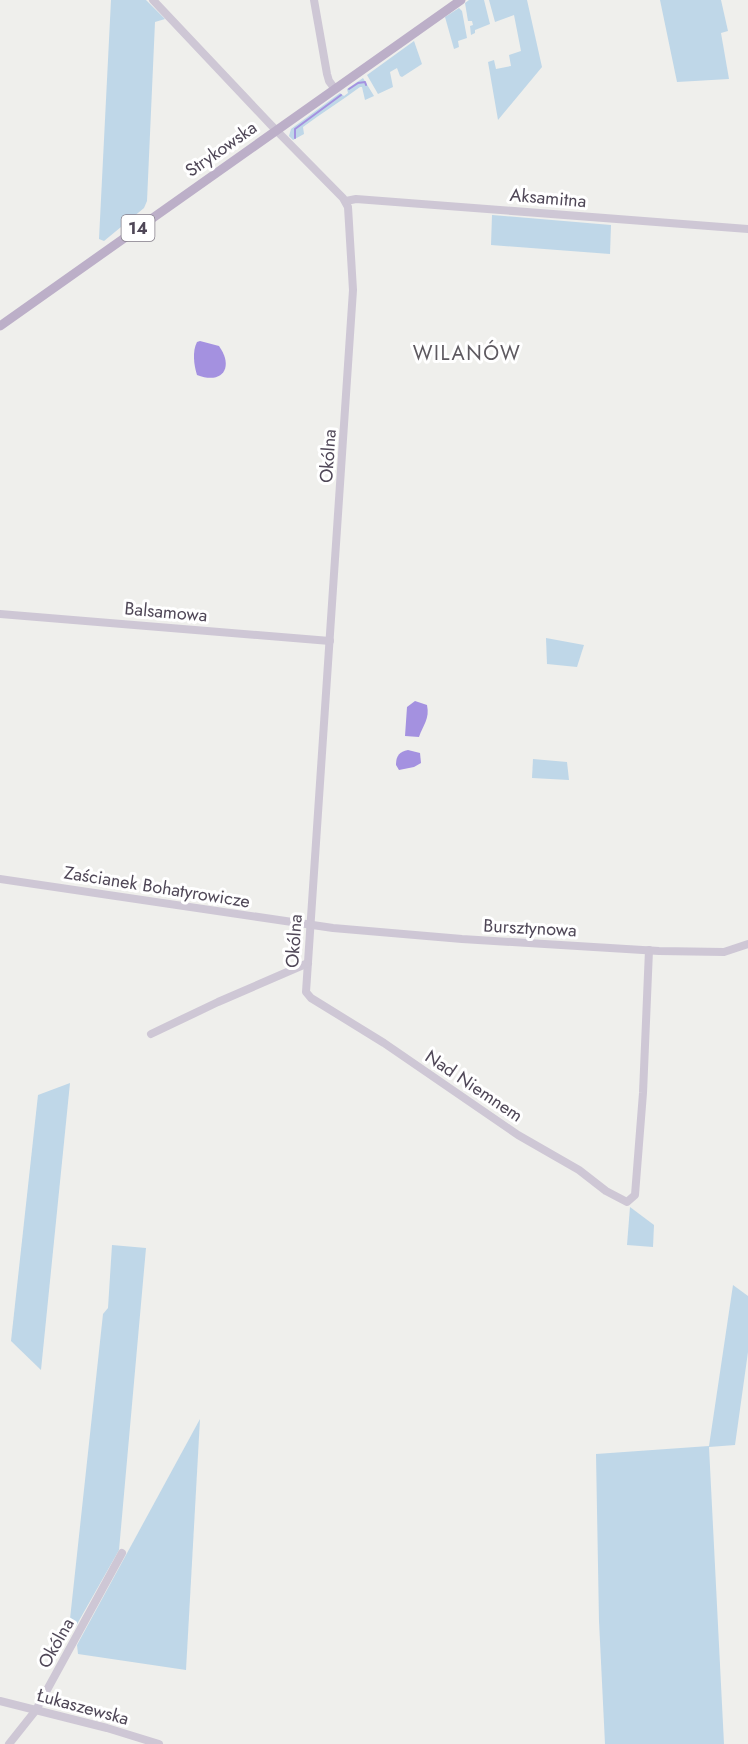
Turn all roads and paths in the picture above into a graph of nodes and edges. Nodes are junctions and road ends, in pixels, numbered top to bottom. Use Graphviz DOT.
graph roads {
  1 [pos="153,0"];
  2 [pos="315,0"];
  3 [pos="461,0"];
  4 [pos="335,89"];
  5 [pos="276,130"];
  6 [pos="346,201"];
  7 [pos="748,229"];
  8 [pos="0,326"];
  9 [pos="0,614"];
  10 [pos="330,641"];
  11 [pos="0,879"];
  12 [pos="310,926"];
  13 [pos="748,944"];
  14 [pos="649,950"];
  15 [pos="308,963"];
  16 [pos="306,992"];
  17 [pos="151,1034"];
  18 [pos="122,1553"];
  19 [pos="0,1701"];
  20 [pos="36,1710"];
  21 [pos="9,1744"];
  22 [pos="159,1744"];
  1 -- 5 [label="street"];
  2 -- 4 [label="street"];
  3 -- 4 [label="main road, Strykowska / 14"];
  4 -- 5 [label="main road, Strykowska / 14"];
  5 -- 6 [label="street"];
  5 -- 8 [label="main road, Strykowska / 14"];
  6 -- 7 [label="street, Aksamitna"];
  6 -- 10 [label="street, Okólna"];
  9 -- 10 [label="street, Balsamowa"];
  10 -- 12 [label="street, Okólna"];
  11 -- 12 [label="street, Zaścianek Bohatyrowicze"];
  12 -- 14 [label="street, Bursztynowa"];
  12 -- 15 [label="street, Okólna"];
  13 -- 14 [label="street, Bursztynowa"];
  14 -- 16 [label="street, Nad Niemnem"];
  15 -- 16 [label="street, Okólna"];
  15 -- 17 [label="street"];
  18 -- 20 [label="street, Okólna"];
  19 -- 20 [label="street, Łukaszewska"];
  20 -- 21 [label="street, Okólna"];
  20 -- 22 [label="street, Łukaszewska"];
}
